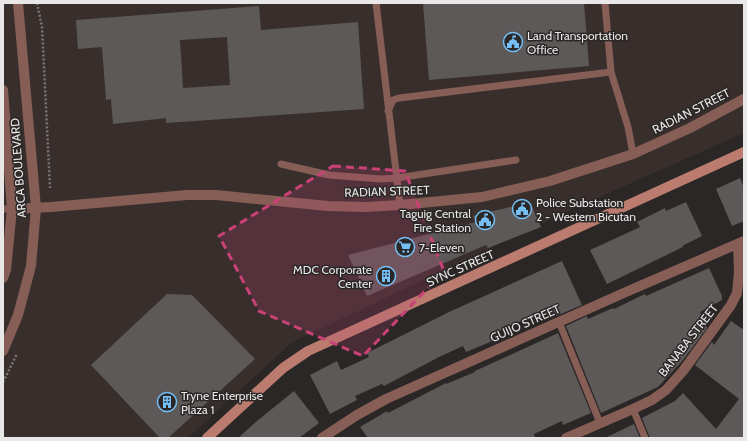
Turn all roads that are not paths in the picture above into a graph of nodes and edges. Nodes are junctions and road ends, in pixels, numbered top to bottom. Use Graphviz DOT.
graph roads {
  1 [pos="18,3"];
  2 [pos="376,3"];
  3 [pos="605,3"];
  4 [pos="611,72"];
  5 [pos="3,90"];
  6 [pos="744,99"];
  7 [pos="388,111"];
  8 [pos="744,152"];
  9 [pos="633,154"];
  10 [pos="516,160"];
  11 [pos="281,164"];
  12 [pos="397,178"];
  13 [pos="400,205"];
  14 [pos="36,208"];
  15 [pos="7,209"];
  16 [pos="741,243"];
  17 [pos="3,278"];
  18 [pos="559,322"];
  19 [pos="3,351"];
  20 [pos="633,410"];
  21 [pos="600,423"];
  22 [pos="207,438"];
  23 [pos="322,438"];
  24 [pos="566,438"];
  25 [pos="645,438"];
  1 -- 14 [label="street, ARCA BOULEVARD"];
  2 -- 7 [label="lane"];
  3 -- 4 [label="lane"];
  4 -- 7 [label="lane"];
  4 -- 9 [label="lane"];
  5 -- 15 [label="street, ARCA BOULEVARD"];
  6 -- 9 [label="street, RADIAN STREET"];
  7 -- 12 [label="lane"];
  8 -- 22 [label="main road, SYNC STREET"];
  9 -- 13 [label="street, RADIAN STREET"];
  10 -- 12 [label="lane"];
  11 -- 12 [label="lane"];
  12 -- 13 [label="lane"];
  13 -- 14 [label="street, RADIAN STREET"];
  14 -- 15 [label="street, RADIAN STREET"];
  14 -- 19 [label="street, ARCA BOULEVARD"];
  15 -- 17 [label="street, ARCA BOULEVARD"];
  16 -- 18 [label="street, GUIJO STREET"];
  16 -- 20 [label="street, BANABA STREET"];
  18 -- 21 [label="lane"];
  18 -- 23 [label="street, GUIJO STREET"];
  20 -- 21 [label="street, BANABA STREET"];
  20 -- 25 [label="lane"];
  21 -- 24 [label="street, BANABA STREET"];
}
